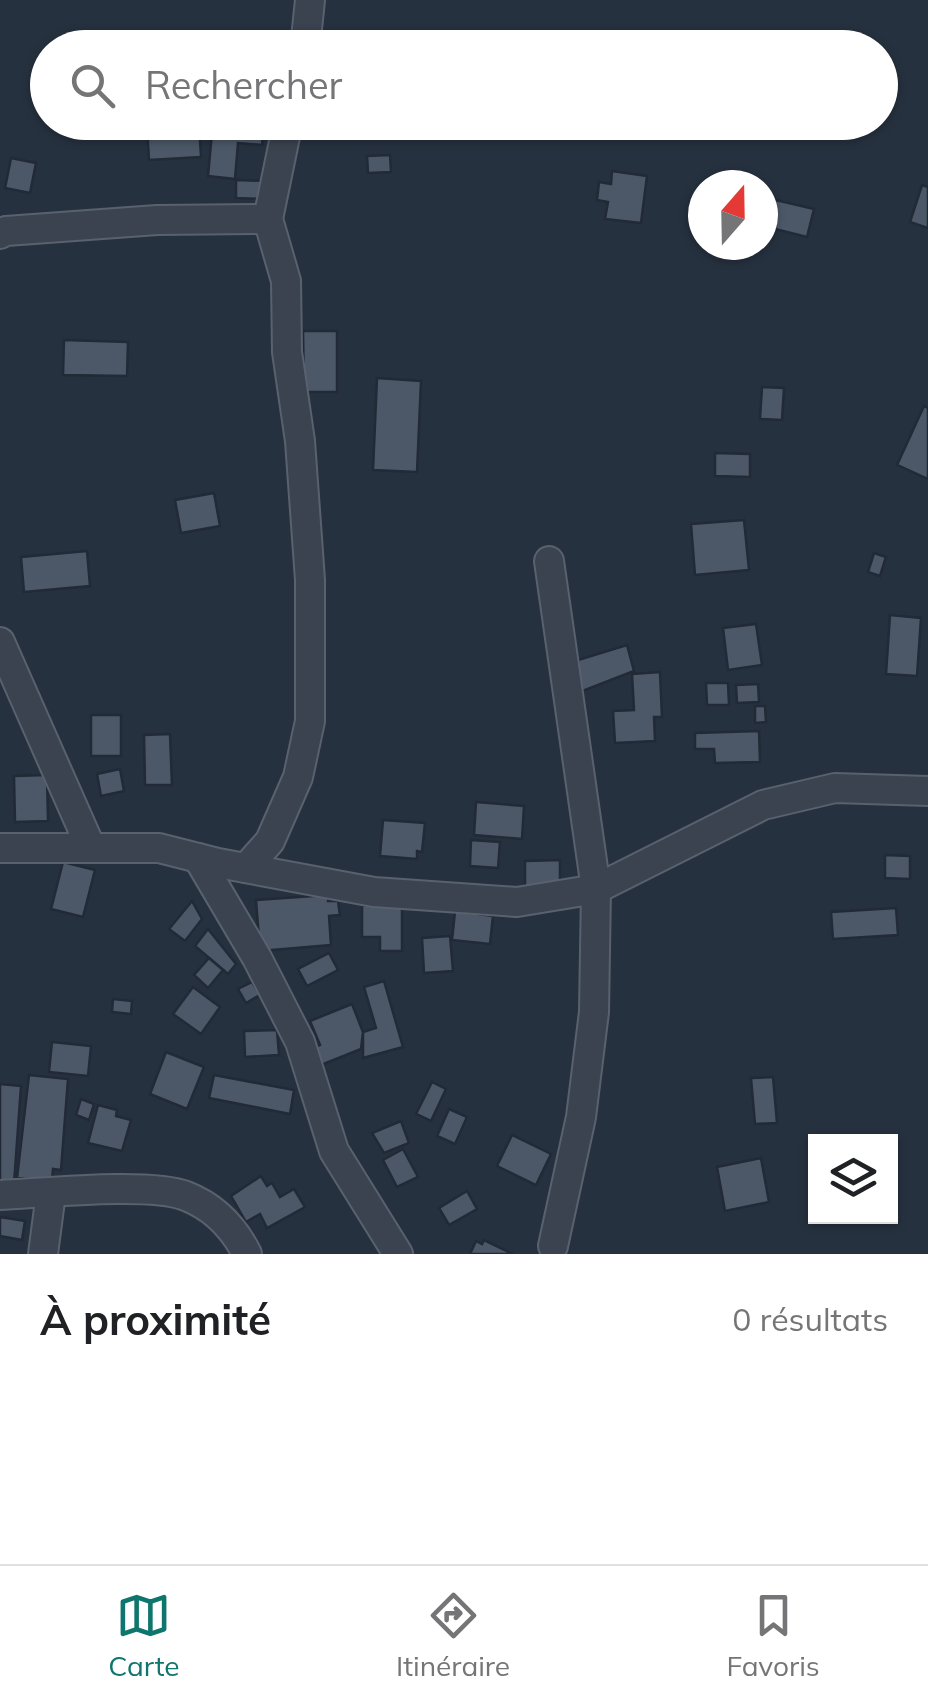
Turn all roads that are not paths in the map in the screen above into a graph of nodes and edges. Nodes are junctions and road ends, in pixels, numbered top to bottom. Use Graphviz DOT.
graph roads {
  1 [pos="310,0"];
  2 [pos="307,30"];
  3 [pos="284,140"];
  4 [pos="268,219"];
  5 [pos="2,232"];
  6 [pos="549,560"];
  7 [pos="0,642"];
  8 [pos="928,790"];
  9 [pos="0,848"];
  10 [pos="91,848"];
  11 [pos="198,858"];
  12 [pos="246,868"];
  13 [pos="596,889"];
  14 [pos="51,1193"];
  15 [pos="0,1195"];
  16 [pos="553,1246"];
  17 [pos="44,1254"];
  18 [pos="246,1254"];
  19 [pos="398,1254"];
  1 -- 2 [label="street"];
  3 -- 4 [label="street"];
  4 -- 5 [label="street"];
  4 -- 12 [label="street"];
  6 -- 13 [label="street"];
  7 -- 10 [label="street"];
  8 -- 13 [label="street"];
  9 -- 10 [label="street"];
  10 -- 11 [label="street"];
  11 -- 12 [label="street"];
  11 -- 19 [label="street"];
  12 -- 13 [label="street"];
  13 -- 16 [label="street"];
  14 -- 15 [label="street"];
  14 -- 17 [label="street"];
  14 -- 18 [label="street"];
}
